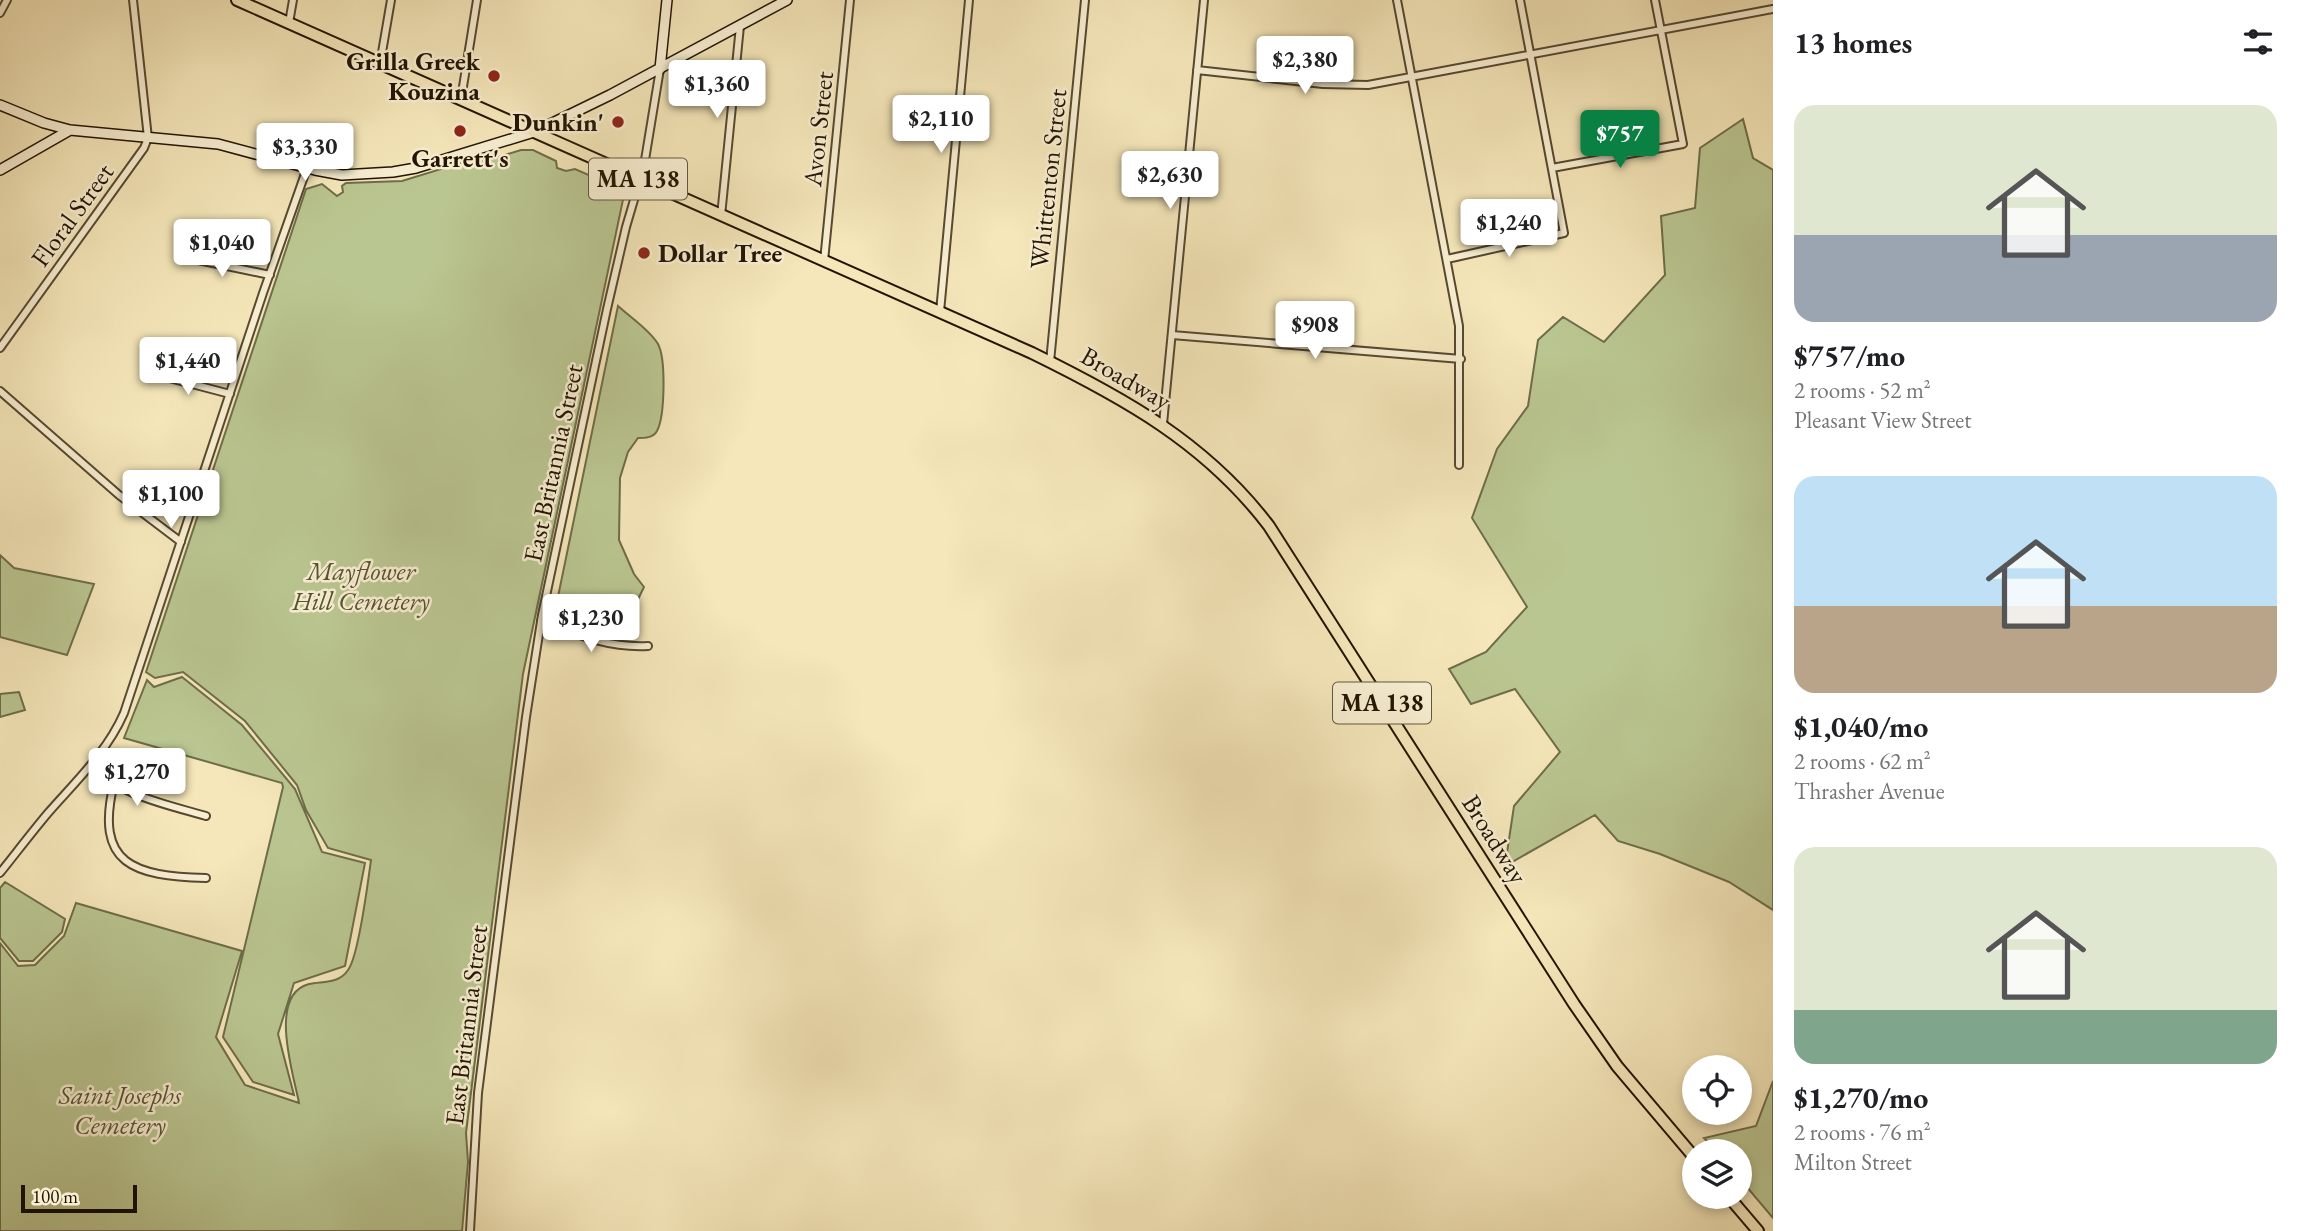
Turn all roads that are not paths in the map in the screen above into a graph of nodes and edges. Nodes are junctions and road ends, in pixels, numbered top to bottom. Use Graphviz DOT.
graph roads {
  1 [pos="7,0"];
  2 [pos="132,0"];
  3 [pos="237,0"];
  4 [pos="293,0"];
  5 [pos="391,0"];
  6 [pos="477,0"];
  7 [pos="667,0"];
  8 [pos="787,0"];
  9 [pos="850,0"];
  10 [pos="969,0"];
  11 [pos="1085,0"];
  12 [pos="1204,0"];
  13 [pos="1397,0"];
  14 [pos="1520,0"];
  15 [pos="1655,0"];
  16 [pos="774,4"];
  17 [pos="1773,9"];
  18 [pos="0,13"];
  19 [pos="289,23"];
  20 [pos="740,26"];
  21 [pos="1661,30"];
  22 [pos="1530,54"];
  23 [pos="380,64"];
  24 [pos="660,69"];
  25 [pos="1197,70"];
  26 [pos="1412,76"];
  27 [pos="461,99"];
  28 [pos="0,105"];
  29 [pos="70,130"];
  30 [pos="534,132"];
  31 [pos="148,138"];
  32 [pos="307,168"];
  33 [pos="1552,168"];
  34 [pos="0,170"];
  35 [pos="639,180"];
  36 [pos="721,216"];
  37 [pos="179,256"];
  38 [pos="1447,258"];
  39 [pos="824,261"];
  40 [pos="270,275"];
  41 [pos="940,312"];
  42 [pos="1172,335"];
  43 [pos="0,348"];
  44 [pos="1461,359"];
  45 [pos="1050,362"];
  46 [pos="154,374"];
  47 [pos="0,391"];
  48 [pos="230,394"];
  49 [pos="1163,425"];
  50 [pos="1459,465"];
  51 [pos="181,542"];
  52 [pos="541,620"];
  53 [pos="648,646"];
  54 [pos="92,764"];
  55 [pos="114,783"];
  56 [pos="206,816"];
  57 [pos="0,873"];
  58 [pos="206,878"];
  59 [pos="1682,1143"];
  60 [pos="1739,1209"];
  61 [pos="470,1231"];
  62 [pos="1758,1231"];
  1 -- 18 [label="street"];
  2 -- 31 [label="street"];
  3 -- 19 [label="main road, Broadway / MA 138"];
  4 -- 19 [label="street"];
  5 -- 23 [label="street"];
  6 -- 27 [label="street"];
  7 -- 24 [label="street, East Britannia Street"];
  8 -- 16 [label="street"];
  9 -- 39 [label="street, Avon Street"];
  10 -- 41 [label="street"];
  11 -- 45 [label="street, Whittenton Street"];
  12 -- 25 [label="street"];
  13 -- 26 [label="street"];
  14 -- 22 [label="street"];
  15 -- 21 [label="street"];
  16 -- 20 [label="street"];
  17 -- 21 [label="street"];
  19 -- 23 [label="main road, Broadway / MA 138"];
  20 -- 24 [label="street"];
  20 -- 36 [label="street"];
  21 -- 22 [label="street"];
  21 -- 33 [label="street"];
  22 -- 26 [label="street"];
  22 -- 33 [label="street"];
  23 -- 27 [label="main road, Broadway / MA 138"];
  24 -- 30 [label="street"];
  24 -- 35 [label="street, East Britannia Street"];
  25 -- 26 [label="street"];
  25 -- 42 [label="street"];
  26 -- 38 [label="street"];
  27 -- 30 [label="main road, Broadway / MA 138"];
  28 -- 29 [label="street"];
  29 -- 31 [label="street"];
  29 -- 34 [label="street"];
  30 -- 32 [label="street"];
  30 -- 35 [label="main road, Broadway / MA 138"];
  31 -- 32 [label="street"];
  31 -- 43 [label="street, Floral Street"];
  32 -- 40 [label="street"];
  33 -- 38 [label="street"];
  35 -- 36 [label="main road, Broadway / MA 138"];
  35 -- 52 [label="street, East Britannia Street"];
  36 -- 39 [label="main road, Broadway / MA 138"];
  37 -- 40 [label="street"];
  38 -- 44 [label="street"];
  39 -- 41 [label="main road, Broadway / MA 138"];
  40 -- 48 [label="street"];
  41 -- 45 [label="main road, Broadway / MA 138"];
  42 -- 44 [label="street"];
  42 -- 49 [label="street"];
  44 -- 50 [label="street"];
  45 -- 49 [label="main road, Broadway / MA 138"];
  46 -- 48 [label="street"];
  47 -- 51 [label="street"];
  48 -- 51 [label="street"];
  49 -- 59 [label="main road, Broadway / MA 138"];
  51 -- 54 [label="street"];
  52 -- 53 [label="street"];
  52 -- 61 [label="street, East Britannia Street"];
  54 -- 55 [label="street"];
  54 -- 57 [label="street"];
  55 -- 56 [label="street"];
  55 -- 58 [label="street"];
  60 -- 62 [label="main road"];
}
